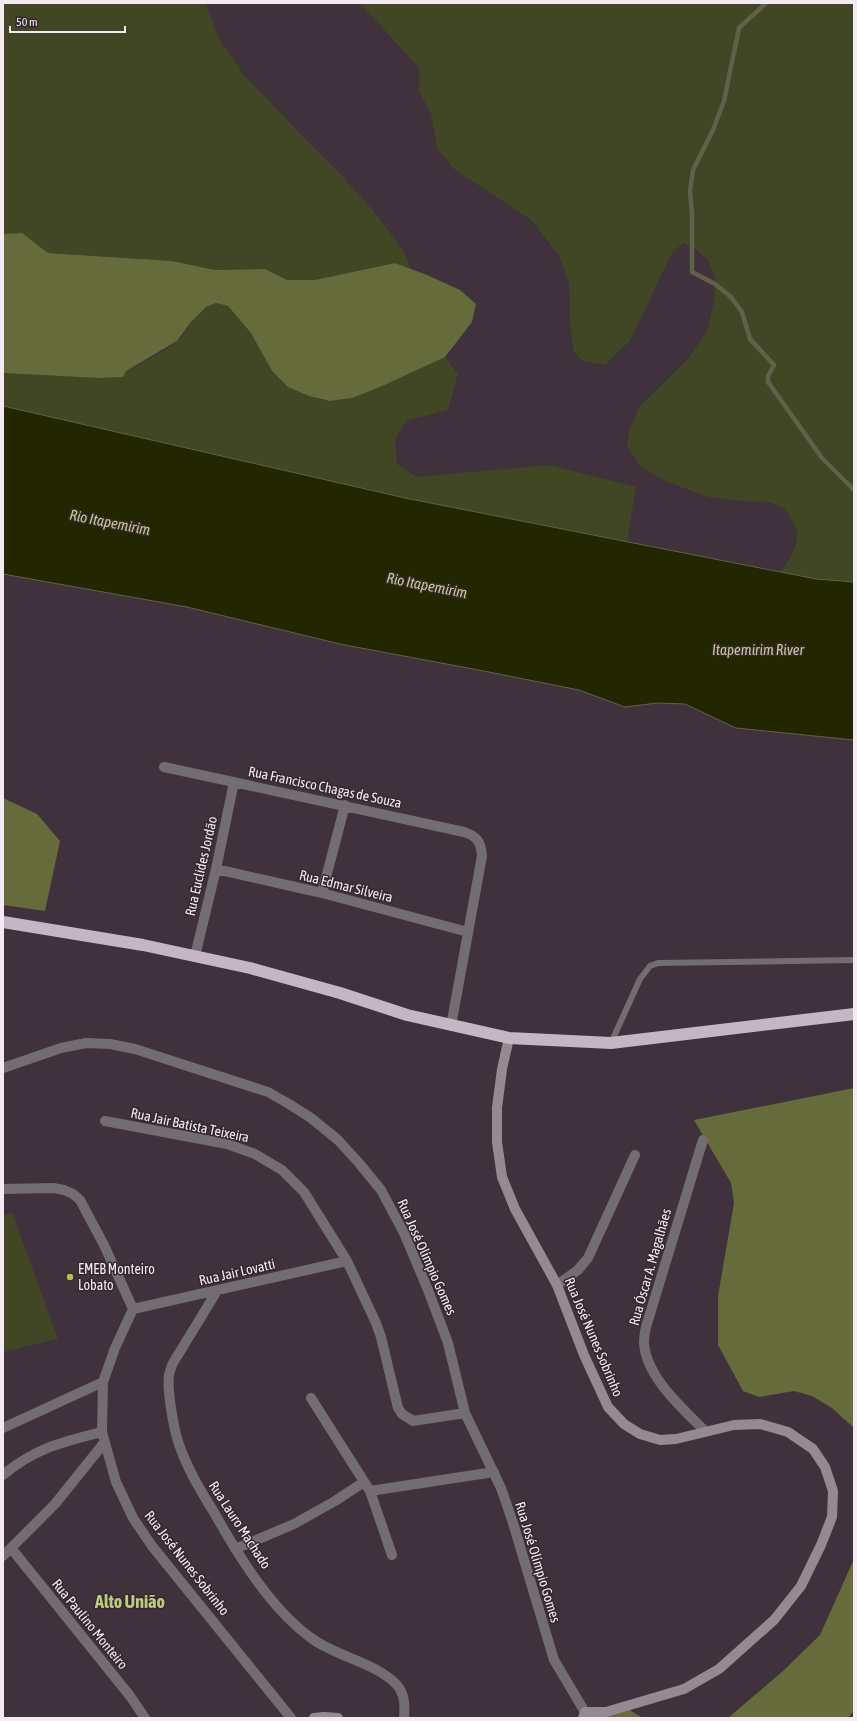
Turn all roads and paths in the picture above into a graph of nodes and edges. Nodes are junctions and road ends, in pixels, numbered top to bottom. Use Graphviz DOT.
graph roads {
  1 [pos="164,767"];
  2 [pos="234,782"];
  3 [pos="344,806"];
  4 [pos="216,869"];
  5 [pos="322,893"];
  6 [pos="3,922"];
  7 [pos="468,932"];
  8 [pos="195,956"];
  9 [pos="854,960"];
  10 [pos="854,1014"];
  11 [pos="452,1026"];
  12 [pos="510,1038"];
  13 [pos="611,1043"];
  14 [pos="3,1068"];
  15 [pos="105,1121"];
  16 [pos="703,1140"];
  17 [pos="636,1155"];
  18 [pos="3,1189"];
  19 [pos="347,1261"];
  20 [pos="557,1284"];
  21 [pos="217,1291"];
  22 [pos="133,1309"];
  23 [pos="102,1382"];
  24 [pos="311,1398"];
  25 [pos="465,1413"];
  26 [pos="3,1428"];
  27 [pos="705,1431"];
  28 [pos="102,1432"];
  29 [pos="104,1443"];
  30 [pos="494,1472"];
  31 [pos="3,1475"];
  32 [pos="364,1482"];
  33 [pos="370,1491"];
  34 [pos="11,1548"];
  35 [pos="235,1549"];
  36 [pos="392,1555"];
  37 [pos="3,1556"];
  38 [pos="584,1715"];
  39 [pos="145,1718"];
  40 [pos="291,1718"];
  41 [pos="314,1718"];
  42 [pos="338,1718"];
  43 [pos="404,1718"];
  1 -- 2 [label="street, Rua Francisco Chagas de Souza"];
  2 -- 3 [label="street, Rua Francisco Chagas de Souza"];
  2 -- 4 [label="street, Rua Euclides Jordão"];
  3 -- 5 [label="street"];
  3 -- 7 [label="street, Rua Francisco Chagas de Souza"];
  4 -- 5 [label="street, Rua Edmar Silveira"];
  4 -- 8 [label="street, Rua Euclides Jordão"];
  5 -- 7 [label="street, Rua Edmar Silveira"];
  6 -- 8 [label="highway"];
  7 -- 11 [label="street"];
  8 -- 11 [label="highway"];
  9 -- 13 [label="lane"];
  10 -- 13 [label="highway"];
  11 -- 12 [label="highway"];
  12 -- 13 [label="highway"];
  12 -- 20 [label="street, Rua José Nunes Sobrinho"];
  14 -- 25 [label="street, Rua José Olímpio Gomes"];
  15 -- 19 [label="street, Rua Jair Batista Teixeira"];
  16 -- 27 [label="street, Rua Óscar A. Magalhães"];
  17 -- 20 [label="street"];
  18 -- 22 [label="street"];
  19 -- 21 [label="street, Rua Jair Lovatti"];
  19 -- 25 [label="street, Rua Jair Batista Teixeira"];
  20 -- 27 [label="street, Rua José Nunes Sobrinho"];
  21 -- 22 [label="street, Rua Jair Lovatti"];
  21 -- 35 [label="street, Rua Lauro Machado"];
  22 -- 23 [label="street"];
  23 -- 26 [label="street"];
  23 -- 28 [label="street, Rua José Nunes Sobrinho"];
  24 -- 32 [label="street"];
  25 -- 30 [label="street, Rua José Olímpio Gomes"];
  27 -- 38 [label="street, Rua José Nunes Sobrinho"];
  28 -- 29 [label="street, Rua José Nunes Sobrinho"];
  28 -- 31 [label="street"];
  29 -- 34 [label="street"];
  29 -- 40 [label="street, Rua José Nunes Sobrinho"];
  30 -- 33 [label="street"];
  30 -- 38 [label="street, Rua José Olímpio Gomes"];
  32 -- 33 [label="street"];
  32 -- 35 [label="street"];
  33 -- 36 [label="street"];
  34 -- 37 [label="street"];
  34 -- 39 [label="street, Rua Paulino Monteiro"];
  35 -- 43 [label="street, Rua Lauro Machado"];
  41 -- 42 [label="street"];
}
